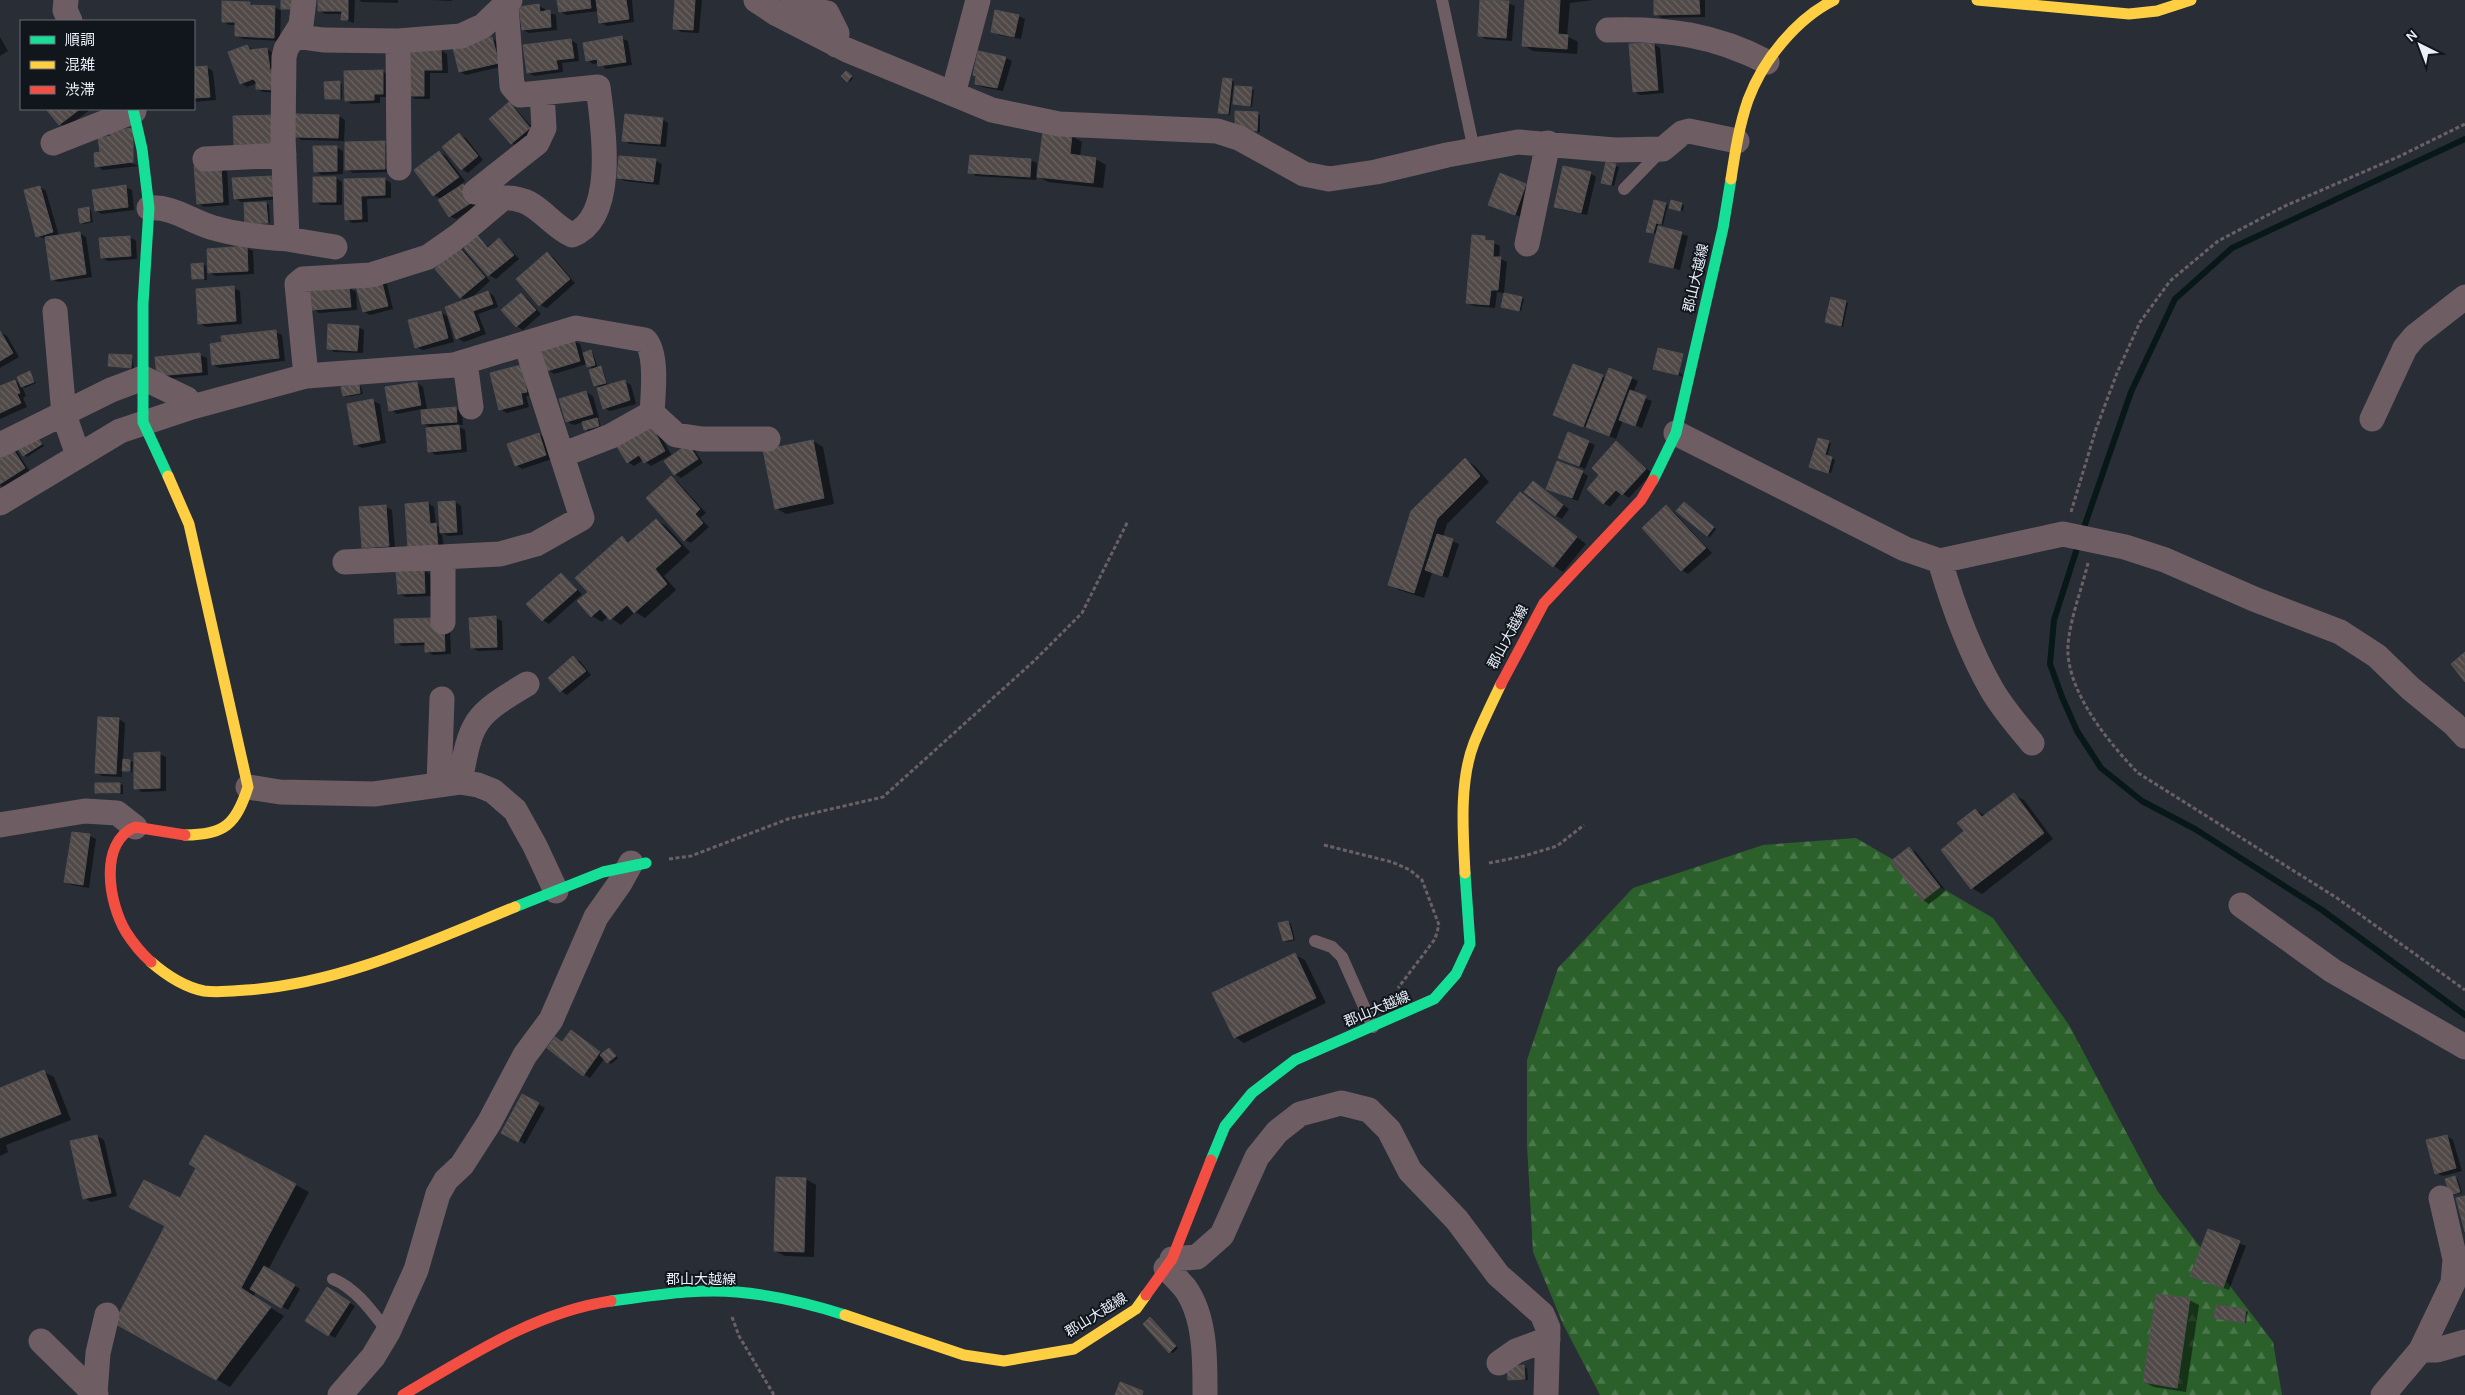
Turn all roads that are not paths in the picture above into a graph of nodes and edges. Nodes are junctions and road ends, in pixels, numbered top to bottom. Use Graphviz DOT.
graph roads {
  1 [pos="66,0"];
  2 [pos="304,0"];
  3 [pos="756,0"];
  4 [pos="792,0"];
  5 [pos="978,0"];
  6 [pos="1442,0"];
  7 [pos="1977,0"];
  8 [pos="2191,0"];
  9 [pos="1825,2"];
  10 [pos="508,3"];
  11 [pos="70,20"];
  12 [pos="1608,30"];
  13 [pos="295,36"];
  14 [pos="398,41"];
  15 [pos="836,45"];
  16 [pos="1767,62"];
  17 [pos="542,94"];
  18 [pos="953,94"];
  19 [pos="134,110"];
  20 [pos="1737,142"];
  21 [pos="53,143"];
  22 [pos="1548,143"];
  23 [pos="1662,149"];
  24 [pos="1474,150"];
  25 [pos="284,155"];
  26 [pos="205,159"];
  27 [pos="399,168"];
  28 [pos="1624,189"];
  29 [pos="475,192"];
  30 [pos="149,208"];
  31 [pos="287,239"];
  32 [pos="1527,244"];
  33 [pos="335,246"];
  34 [pos="2465,298"];
  35 [pos="55,311"];
  36 [pos="526,344"];
  37 [pos="465,362"];
  38 [pos="306,376"];
  39 [pos="143,378"];
  40 [pos="192,407"];
  41 [pos="471,407"];
  42 [pos="652,413"];
  43 [pos="64,415"];
  44 [pos="2372,419"];
  45 [pos="143,422"];
  46 [pos="1676,433"];
  47 [pos="768,438"];
  48 [pos="0,445"];
  49 [pos="78,455"];
  50 [pos="562,455"];
  51 [pos="0,503"];
  52 [pos="443,558"];
  53 [pos="1940,561"];
  54 [pos="345,562"];
  55 [pos="443,622"];
  56 [pos="527,684"];
  57 [pos="442,699"];
  58 [pos="2465,736"];
  59 [pos="2032,743"];
  60 [pos="449,783"];
  61 [pos="248,787"];
  62 [pos="0,825"];
  63 [pos="135,827"];
  64 [pos="638,863"];
  65 [pos="556,891"];
  66 [pos="2241,904"];
  67 [pos="1315,941"];
  68 [pos="1373,1027"];
  69 [pos="2465,1047"];
  70 [pos="2441,1198"];
  71 [pos="1169,1263"];
  72 [pos="334,1279"];
  73 [pos="107,1315"];
  74 [pos="388,1332"];
  75 [pos="1548,1339"];
  76 [pos="41,1341"];
  77 [pos="2465,1342"];
  78 [pos="2420,1350"];
  79 [pos="1498,1363"];
  80 [pos="96,1394"];
  81 [pos="340,1395"];
  82 [pos="403,1395"];
  83 [pos="1205,1395"];
  84 [pos="1546,1395"];
  85 [pos="2383,1395"];
  1 -- 11 [label="street"];
  2 -- 13 [label="street"];
  3 -- 15 [label="street"];
  4 -- 15 [label="street"];
  5 -- 18 [label="street"];
  6 -- 24 [label="lane"];
  7 -- 8 [label="main road"];
  9 -- 16 [label="main road, 郡山大越線"];
  10 -- 14 [label="street"];
  10 -- 17 [label="street"];
  12 -- 16 [label="street"];
  13 -- 14 [label="street"];
  13 -- 25 [label="street"];
  14 -- 27 [label="street"];
  15 -- 18 [label="street"];
  16 -- 20 [label="main road, 郡山大越線"];
  17 -- 29 [label="street"];
  17 -- 38 [label="street"];
  18 -- 24 [label="street"];
  19 -- 21 [label="street"];
  19 -- 30 [label="main road"];
  20 -- 23 [label="street"];
  20 -- 46 [label="main road, 郡山大越線"];
  22 -- 23 [label="street"];
  22 -- 24 [label="street"];
  22 -- 32 [label="street"];
  23 -- 28 [label="lane"];
  25 -- 26 [label="street"];
  25 -- 31 [label="street"];
  30 -- 31 [label="street"];
  30 -- 39 [label="main road"];
  31 -- 33 [label="street"];
  34 -- 44 [label="street"];
  35 -- 43 [label="street"];
  36 -- 37 [label="street"];
  36 -- 42 [label="street"];
  36 -- 50 [label="street"];
  37 -- 38 [label="street"];
  37 -- 41 [label="street"];
  38 -- 40 [label="street"];
  39 -- 40 [label="street"];
  39 -- 43 [label="street"];
  39 -- 45 [label="main road"];
  40 -- 45 [label="street"];
  42 -- 47 [label="street"];
  42 -- 50 [label="street"];
  43 -- 48 [label="street"];
  43 -- 49 [label="street"];
  45 -- 49 [label="street"];
  45 -- 61 [label="main road"];
  46 -- 53 [label="street"];
  46 -- 68 [label="main road, 郡山大越線"];
  49 -- 51 [label="street"];
  50 -- 52 [label="street"];
  52 -- 54 [label="street"];
  52 -- 55 [label="street"];
  53 -- 58 [label="street"];
  53 -- 59 [label="street"];
  56 -- 60 [label="street"];
  57 -- 60 [label="street"];
  60 -- 61 [label="street"];
  60 -- 65 [label="street"];
  61 -- 63 [label="main road"];
  62 -- 63 [label="street"];
  63 -- 65 [label="main road"];
  64 -- 65 [label="main road"];
  64 -- 74 [label="street"];
  66 -- 69 [label="street"];
  67 -- 68 [label="lane"];
  68 -- 71 [label="main road, 郡山大越線"];
  70 -- 78 [label="street"];
  71 -- 75 [label="street"];
  71 -- 82 [label="main road, 郡山大越線"];
  71 -- 83 [label="street"];
  72 -- 74 [label="lane"];
  73 -- 80 [label="street"];
  74 -- 81 [label="street"];
  75 -- 79 [label="street"];
  75 -- 84 [label="street"];
  76 -- 80 [label="street"];
  77 -- 78 [label="street"];
  78 -- 85 [label="street"];
}
